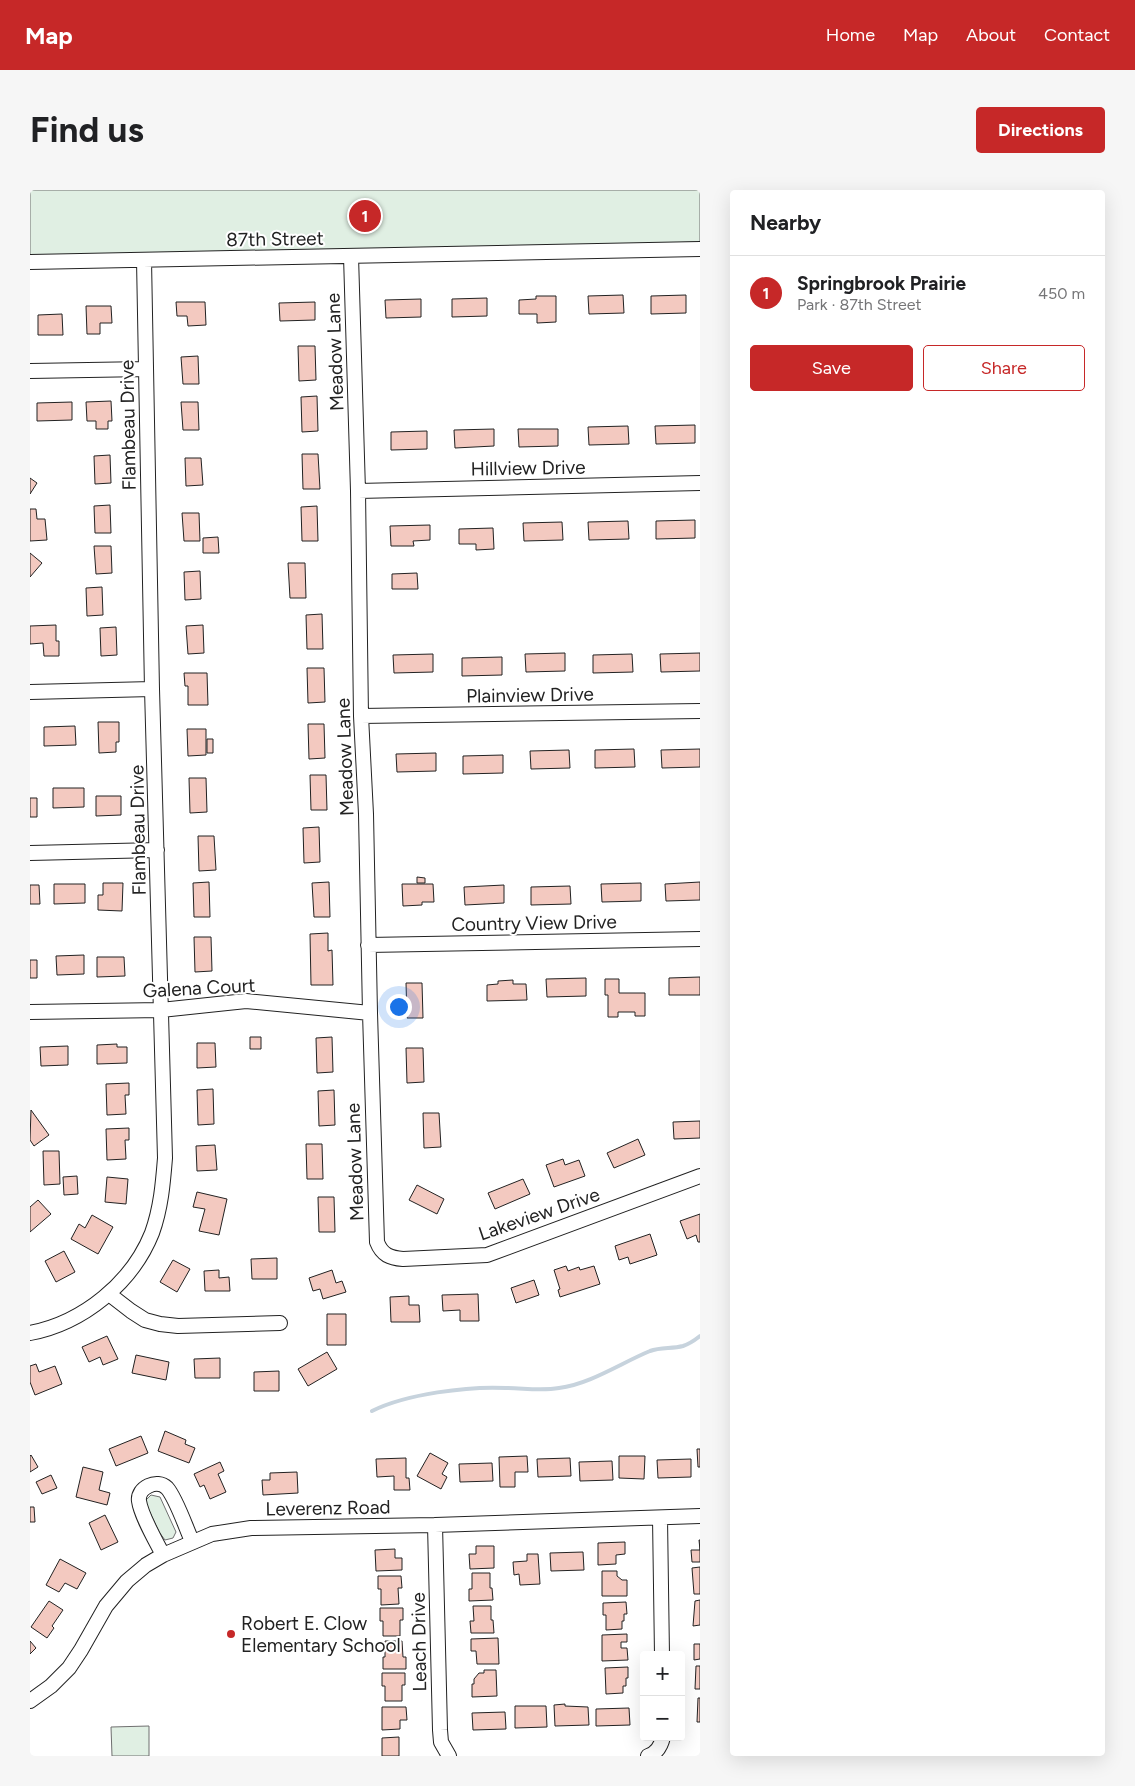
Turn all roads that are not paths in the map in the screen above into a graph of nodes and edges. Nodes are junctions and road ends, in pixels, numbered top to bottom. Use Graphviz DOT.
graph roads {
  1 [pos="700,249"];
  2 [pos="351,256"];
  3 [pos="144,260"];
  4 [pos="30,262"];
  5 [pos="146,369"];
  6 [pos="30,371"];
  7 [pos="700,483"];
  8 [pos="358,491"];
  9 [pos="152,689"];
  10 [pos="30,692"];
  11 [pos="700,711"];
  12 [pos="361,716"];
  13 [pos="157,850"];
  14 [pos="30,853"];
  15 [pos="700,939"];
  16 [pos="368,945"];
  17 [pos="161,1010"];
  18 [pos="30,1012"];
  19 [pos="370,1013"];
  20 [pos="700,1176"];
  21 [pos="384,1255"];
  22 [pos="109,1294"];
  23 [pos="280,1323"];
  24 [pos="30,1333"];
  25 [pos="700,1516"];
  26 [pos="660,1518"];
  27 [pos="435,1525"];
  28 [pos="192,1541"];
  29 [pos="162,1555"];
  30 [pos="662,1651"];
  31 [pos="30,1701"];
  32 [pos="662,1741"];
  33 [pos="449,1756"];
  34 [pos="648,1756"];
  1 -- 2 [label="street, 87th Street"];
  2 -- 3 [label="street, 87th Street"];
  2 -- 8 [label="street, Meadow Lane"];
  3 -- 4 [label="street, 87th Street"];
  3 -- 5 [label="street, Flambeau Drive"];
  5 -- 6 [label="street"];
  5 -- 9 [label="street, Flambeau Drive"];
  7 -- 8 [label="street, Hillview Drive"];
  8 -- 12 [label="street, Meadow Lane"];
  9 -- 10 [label="street"];
  9 -- 13 [label="street, Flambeau Drive"];
  11 -- 12 [label="street, Plainview Drive"];
  12 -- 16 [label="street, Meadow Lane"];
  13 -- 14 [label="street"];
  13 -- 17 [label="street, Flambeau Drive"];
  15 -- 16 [label="street, Country View Drive"];
  16 -- 19 [label="street, Meadow Lane"];
  17 -- 18 [label="street, Galena Court"];
  17 -- 19 [label="street, Galena Court"];
  17 -- 22 [label="street, Flambeau Drive"];
  19 -- 21 [label="street, Meadow Lane"];
  20 -- 21 [label="street, Lakeview Drive"];
  22 -- 23 [label="street"];
  22 -- 24 [label="street, Flambeau Drive"];
  25 -- 26 [label="street, Leverenz Road"];
  26 -- 27 [label="street, Leverenz Road"];
  26 -- 30 [label="street"];
  27 -- 28 [label="street, Leverenz Road"];
  27 -- 33 [label="street, Leach Drive"];
  28 -- 29 [label="street, Leverenz Road"];
  28 -- 29 [label="street"];
  29 -- 31 [label="street, Leverenz Road"];
  32 -- 34 [label="street"];
}
